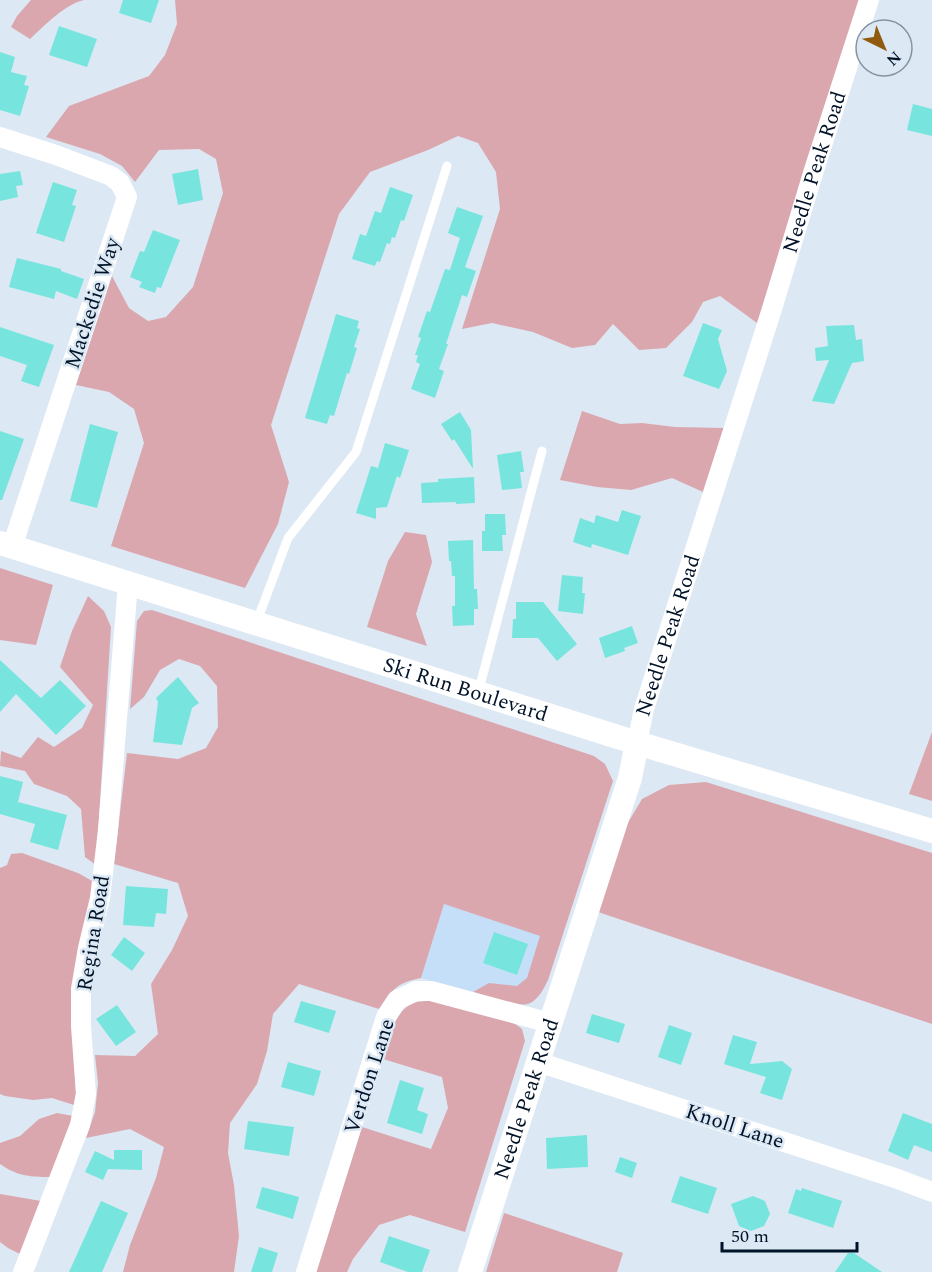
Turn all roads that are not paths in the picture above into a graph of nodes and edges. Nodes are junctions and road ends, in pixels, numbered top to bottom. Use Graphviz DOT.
graph roads {
  1 [pos="869,0"];
  2 [pos="0,137"];
  3 [pos="447,166"];
  4 [pos="542,451"];
  5 [pos="6,545"];
  6 [pos="128,583"];
  7 [pos="256,624"];
  8 [pos="478,693"];
  9 [pos="637,743"];
  10 [pos="932,831"];
  11 [pos="550,1023"];
  12 [pos="538,1062"];
  13 [pos="932,1192"];
  14 [pos="23,1272"];
  15 [pos="306,1272"];
  16 [pos="470,1272"];
  1 -- 9 [label="street, Needle Peak Road"];
  2 -- 5 [label="street, Mackedie Way"];
  3 -- 7 [label="lane"];
  4 -- 8 [label="lane"];
  5 -- 6 [label="street, Ski Run Boulevard"];
  6 -- 7 [label="street, Ski Run Boulevard"];
  6 -- 14 [label="street, Regina Road"];
  7 -- 8 [label="street, Ski Run Boulevard"];
  8 -- 9 [label="street, Ski Run Boulevard"];
  9 -- 10 [label="street, Ski Run Boulevard"];
  9 -- 11 [label="street, Needle Peak Road"];
  11 -- 12 [label="street, Needle Peak Road"];
  11 -- 15 [label="street, Verdon Lane"];
  12 -- 13 [label="street, Knoll Lane"];
  12 -- 16 [label="street, Needle Peak Road"];
}
